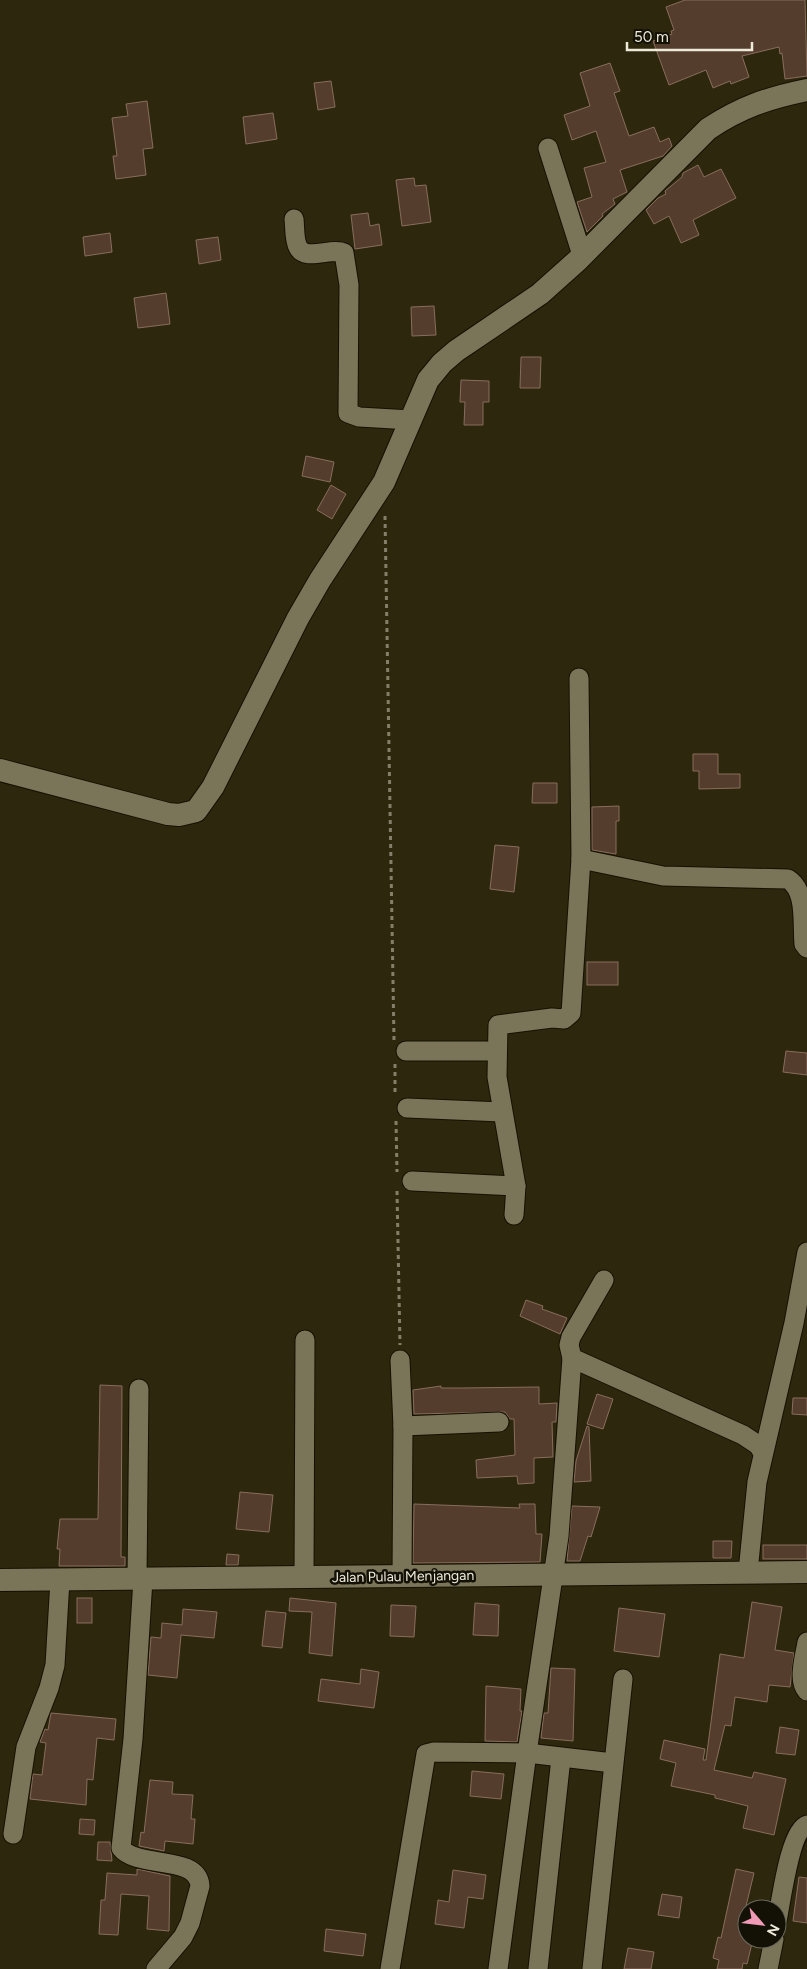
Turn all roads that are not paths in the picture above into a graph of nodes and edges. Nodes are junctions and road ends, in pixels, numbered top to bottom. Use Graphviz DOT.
graph roads {
  1 [pos="807,90"];
  2 [pos="548,148"];
  3 [pos="294,219"];
  4 [pos="582,255"];
  5 [pos="411,420"];
  6 [pos="579,678"];
  7 [pos="0,770"];
  8 [pos="581,859"];
  9 [pos="807,948"];
  10 [pos="399,1051"];
  11 [pos="497,1051"];
  12 [pos="399,1107"];
  13 [pos="502,1112"];
  14 [pos="412,1181"];
  15 [pos="516,1186"];
  16 [pos="514,1215"];
  17 [pos="807,1252"];
  18 [pos="604,1280"];
  19 [pos="305,1340"];
  20 [pos="572,1358"];
  21 [pos="400,1360"];
  22 [pos="139,1389"];
  23 [pos="499,1422"];
  24 [pos="403,1426"];
  25 [pos="763,1453"];
  26 [pos="748,1572"];
  27 [pos="807,1572"];
  28 [pos="554,1573"];
  29 [pos="402,1576"];
  30 [pos="304,1578"];
  31 [pos="140,1579"];
  32 [pos="0,1580"];
  33 [pos="60,1580"];
  34 [pos="807,1642"];
  35 [pos="622,1679"];
  36 [pos="807,1691"];
  37 [pos="527,1753"];
  38 [pos="561,1758"];
  39 [pos="613,1763"];
  40 [pos="8,1811"];
  41 [pos="807,1825"];
  42 [pos="13,1834"];
  43 [pos="782,1899"];
  44 [pos="772,1949"];
  45 [pos="156,1969"];
  46 [pos="390,1969"];
  47 [pos="498,1969"];
  48 [pos="538,1969"];
  49 [pos="592,1969"];
  50 [pos="768,1969"];
  1 -- 4 [label="street"];
  2 -- 4 [label="street"];
  3 -- 5 [label="street"];
  4 -- 5 [label="street"];
  5 -- 7 [label="street"];
  6 -- 8 [label="street"];
  8 -- 9 [label="street"];
  8 -- 11 [label="street"];
  10 -- 11 [label="street"];
  11 -- 13 [label="street"];
  12 -- 13 [label="street"];
  13 -- 15 [label="street"];
  14 -- 15 [label="street"];
  15 -- 16 [label="street"];
  17 -- 25 [label="street"];
  18 -- 20 [label="street"];
  19 -- 30 [label="street"];
  20 -- 25 [label="street"];
  20 -- 28 [label="street"];
  21 -- 24 [label="street"];
  22 -- 31 [label="street"];
  23 -- 24 [label="street"];
  24 -- 29 [label="street"];
  25 -- 26 [label="street"];
  26 -- 27 [label="street, Jalan Pulau Menjangan"];
  26 -- 28 [label="street, Jalan Pulau Menjangan"];
  28 -- 29 [label="street, Jalan Pulau Menjangan"];
  28 -- 37 [label="street"];
  29 -- 30 [label="street, Jalan Pulau Menjangan"];
  30 -- 31 [label="street, Jalan Pulau Menjangan"];
  31 -- 33 [label="street, Jalan Pulau Menjangan"];
  31 -- 45 [label="street"];
  32 -- 33 [label="street, Jalan Pulau Menjangan"];
  33 -- 40 [label="street"];
  34 -- 36 [label="street"];
  35 -- 39 [label="street"];
  37 -- 38 [label="street"];
  37 -- 46 [label="street"];
  37 -- 47 [label="street"];
  38 -- 39 [label="street"];
  38 -- 48 [label="street"];
  39 -- 49 [label="street"];
  40 -- 42 [label="street"];
  41 -- 43 [label="street"];
  44 -- 50 [label="street"];
}
